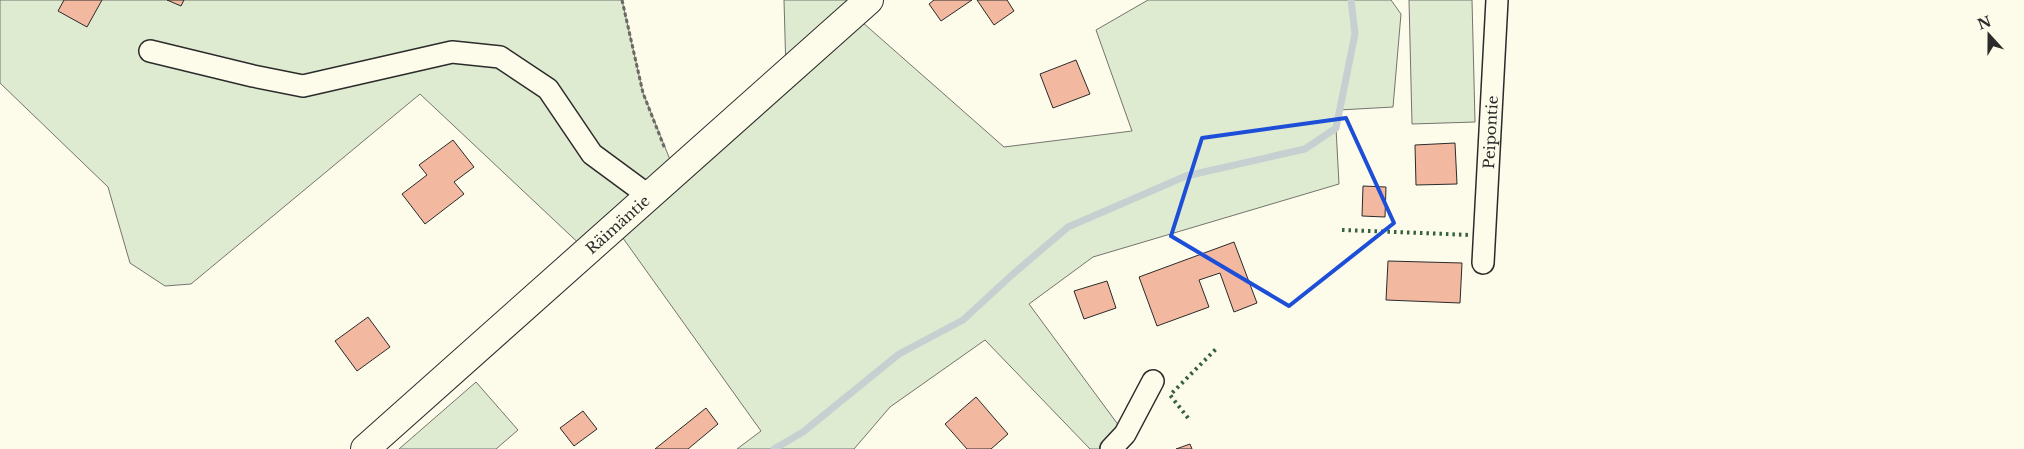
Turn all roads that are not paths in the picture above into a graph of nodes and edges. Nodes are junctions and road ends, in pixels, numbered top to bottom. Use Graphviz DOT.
graph roads {
  1 [pos="869,0"];
  2 [pos="1497,0"];
  3 [pos="150,51"];
  4 [pos="649,196"];
  5 [pos="1483,263"];
  6 [pos="1153,381"];
  7 [pos="365,449"];
  8 [pos="1111,449"];
  1 -- 4 [label="street, Räimäntie"];
  2 -- 5 [label="street, Peipontie"];
  3 -- 4 [label="street"];
  4 -- 7 [label="street, Räimäntie"];
  6 -- 8 [label="street"];
}
